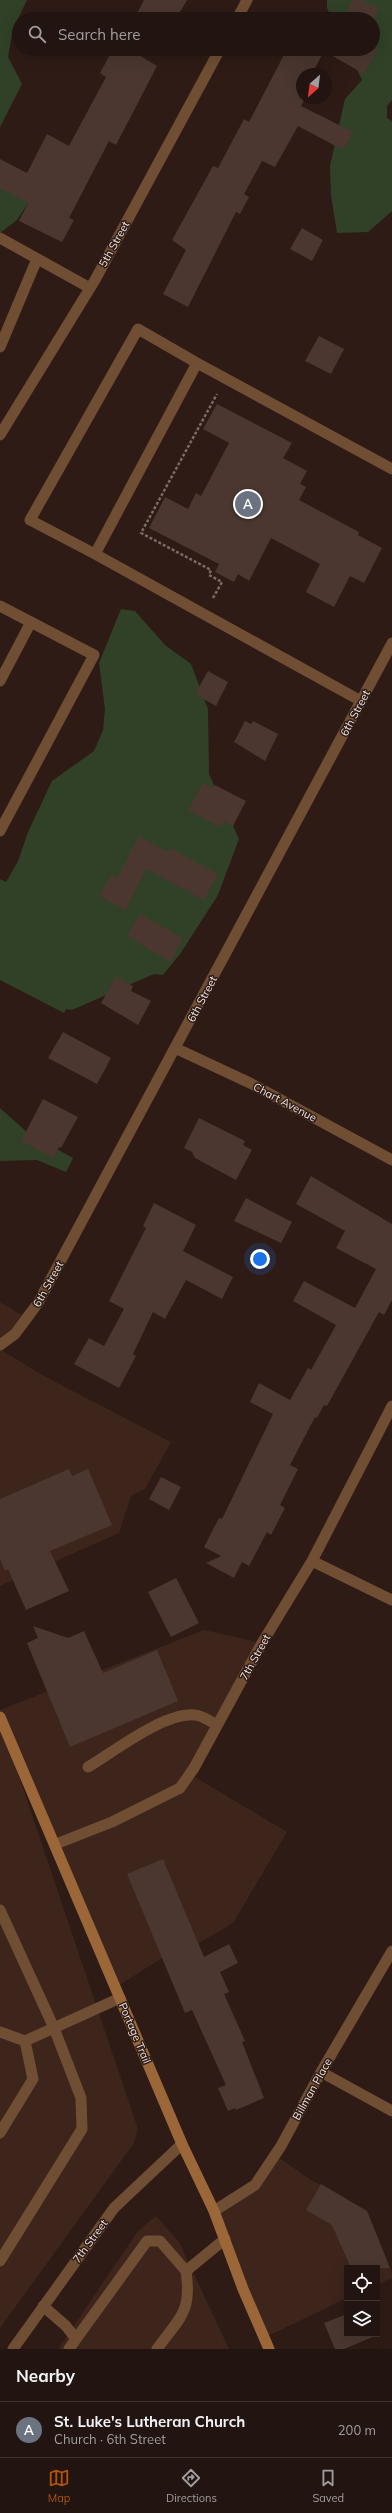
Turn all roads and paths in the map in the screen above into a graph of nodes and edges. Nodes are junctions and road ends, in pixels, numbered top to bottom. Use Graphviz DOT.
graph roads {
  1 [pos="247,0"];
  2 [pos="240,12"];
  3 [pos="216,56"];
  4 [pos="0,238"];
  5 [pos="37,259"];
  6 [pos="90,288"];
  7 [pos="0,347"];
  8 [pos="197,363"];
  9 [pos="224,397"];
  10 [pos="0,435"];
  11 [pos="392,469"];
  12 [pos="95,554"];
  13 [pos="212,600"];
  14 [pos="0,606"];
  15 [pos="31,622"];
  16 [pos="392,643"];
  17 [pos="0,681"];
  18 [pos="361,701"];
  19 [pos="0,831"];
  20 [pos="175,1048"];
  21 [pos="392,1160"];
  22 [pos="0,1345"];
  23 [pos="392,1406"];
  24 [pos="312,1561"];
  25 [pos="392,1600"];
  26 [pos="0,1717"];
  27 [pos="217,1725"];
  28 [pos="88,1767"];
  29 [pos="56,1844"];
  30 [pos="0,1910"];
  31 [pos="392,1951"];
  32 [pos="120,1998"];
  33 [pos="54,2028"];
  34 [pos="0,2032"];
  35 [pos="25,2041"];
  36 [pos="321,2072"];
  37 [pos="392,2111"];
  38 [pos="0,2133"];
  39 [pos="182,2144"];
  40 [pos="214,2211"];
  41 [pos="225,2239"];
  42 [pos="0,2261"];
  43 [pos="186,2271"];
  44 [pos="43,2306"];
  45 [pos="76,2339"];
  46 [pos="13,2349"];
  47 [pos="69,2349"];
  48 [pos="157,2349"];
  49 [pos="269,2349"];
  1 -- 2 [label="street"];
  3 -- 6 [label="street, 5th Street"];
  4 -- 5 [label="street"];
  5 -- 6 [label="street"];
  5 -- 7 [label="street"];
  6 -- 10 [label="street, 5th Street"];
  8 -- 11 [label="street"];
  8 -- 12 [label="street"];
  8 -- 12 [label="street"];
  9 -- 13 [label="path"];
  12 -- 18 [label="street"];
  14 -- 15 [label="street"];
  15 -- 17 [label="street"];
  15 -- 19 [label="street"];
  16 -- 18 [label="street, 6th Street"];
  18 -- 20 [label="street, 6th Street"];
  20 -- 21 [label="street, Chart Avenue"];
  20 -- 22 [label="street, 6th Street"];
  23 -- 24 [label="street, 7th Street"];
  24 -- 25 [label="street"];
  24 -- 27 [label="street, 7th Street"];
  26 -- 29 [label="main road, Portage Trail"];
  27 -- 28 [label="street"];
  27 -- 29 [label="street, 7th Street"];
  29 -- 32 [label="main road, Portage Trail"];
  30 -- 33 [label="street"];
  31 -- 36 [label="street, Billman Place"];
  32 -- 33 [label="street"];
  32 -- 39 [label="main road, Portage Trail"];
  33 -- 35 [label="street"];
  33 -- 42 [label="street"];
  34 -- 35 [label="street"];
  35 -- 38 [label="street"];
  36 -- 37 [label="street"];
  36 -- 40 [label="street, Billman Place"];
  39 -- 40 [label="main road, Portage Trail"];
  39 -- 44 [label="street, 7th Street"];
  40 -- 41 [label="main road, Portage Trail"];
  41 -- 43 [label="street"];
  41 -- 49 [label="main road, Portage Trail"];
  43 -- 45 [label="street"];
  43 -- 48 [label="street"];
  44 -- 45 [label="street"];
  44 -- 46 [label="street, 7th Street"];
  45 -- 47 [label="street"];
}
